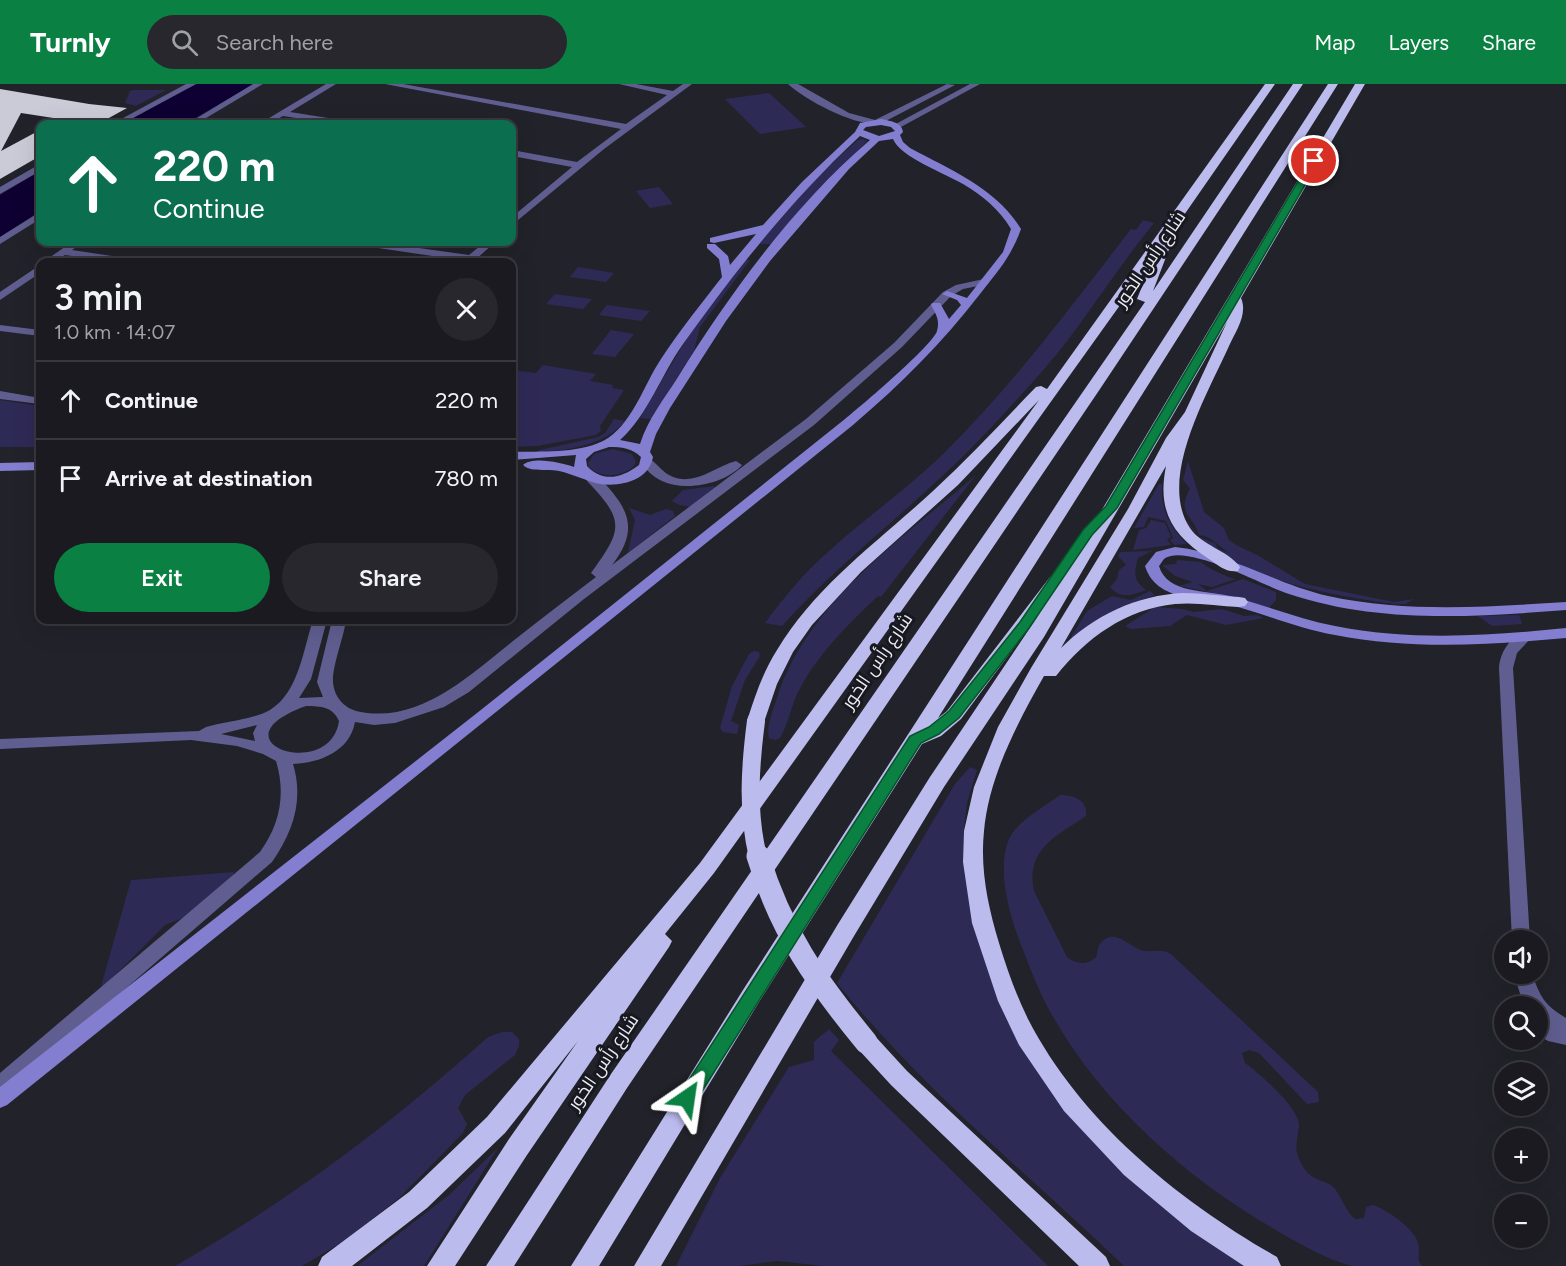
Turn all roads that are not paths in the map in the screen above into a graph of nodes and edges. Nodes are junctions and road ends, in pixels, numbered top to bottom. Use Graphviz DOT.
graph roads {
  1 [pos="192,84"];
  2 [pos="259,84"];
  3 [pos="332,84"];
  4 [pos="389,84"];
  5 [pos="623,84"];
  6 [pos="688,84"];
  7 [pos="792,84"];
  8 [pos="953,84"];
  9 [pos="976,84"];
  10 [pos="1270,84"];
  11 [pos="1298,84"];
  12 [pos="1333,84"];
  13 [pos="1360,84"];
  14 [pos="674,94"];
  15 [pos="282,113"];
  16 [pos="846,115"];
  17 [pos="124,120"];
  18 [pos="198,120"];
  19 [pos="270,120"];
  20 [pos="323,120"];
  21 [pos="875,122"];
  22 [pos="626,127"];
  23 [pos="896,130"];
  24 [pos="859,131"];
  25 [pos="878,138"];
  26 [pos="516,154"];
  27 [pos="578,165"];
  28 [pos="36,169"];
  29 [pos="0,191"];
  30 [pos="1177,214"];
  31 [pos="516,216"];
  32 [pos="36,218"];
  33 [pos="768,227"];
  34 [pos="1015,236"];
  35 [pos="0,241"];
  36 [pos="72,246"];
  37 [pos="383,246"];
  38 [pos="486,246"];
  39 [pos="759,251"];
  40 [pos="62,252"];
  41 [pos="54,258"];
  42 [pos="104,258"];
  43 [pos="458,258"];
  44 [pos="472,258"];
  45 [pos="36,271"];
  46 [pos="727,278"];
  47 [pos="984,282"];
  48 [pos="946,294"];
  49 [pos="1234,296"];
  50 [pos="0,297"];
  51 [pos="967,304"];
  52 [pos="936,305"];
  53 [pos="0,328"];
  54 [pos="36,332"];
  55 [pos="1130,332"];
  56 [pos="942,336"];
  57 [pos="1069,369"];
  58 [pos="0,395"];
  59 [pos="36,400"];
  60 [pos="1192,413"];
  61 [pos="608,443"];
  62 [pos="774,448"];
  63 [pos="589,450"];
  64 [pos="0,456"];
  65 [pos="36,456"];
  66 [pos="516,456"];
  67 [pos="646,457"];
  68 [pos="516,465"];
  69 [pos="0,466"];
  70 [pos="36,466"];
  71 [pos="589,476"];
  72 [pos="1111,508"];
  73 [pos="1232,567"];
  74 [pos="579,596"];
  75 [pos="1239,602"];
  76 [pos="1566,606"];
  77 [pos="319,624"];
  78 [pos="338,624"];
  79 [pos="1566,633"];
  80 [pos="1525,637"];
  81 [pos="333,704"];
  82 [pos="285,707"];
  83 [pos="346,715"];
  84 [pos="271,716"];
  85 [pos="191,735"];
  86 [pos="1006,735"];
  87 [pos="915,740"];
  88 [pos="0,744"];
  89 [pos="265,749"];
  90 [pos="283,758"];
  91 [pos="707,868"];
  92 [pos="1520,930"];
  93 [pos="1548,1017"];
  94 [pos="1566,1027"];
  95 [pos="1548,1031"];
  96 [pos="1566,1037"];
  97 [pos="0,1086"];
  98 [pos="0,1099"];
  99 [pos="331,1266"];
  100 [pos="440,1266"];
  101 [pos="499,1266"];
  102 [pos="584,1266"];
  103 [pos="647,1266"];
  104 [pos="1097,1266"];
  105 [pos="1268,1266"];
  1 -- 17 [label="street"];
  2 -- 18 [label="street"];
  3 -- 15 [label="street"];
  4 -- 22 [label="street"];
  5 -- 14 [label="street"];
  6 -- 14 [label="street"];
  7 -- 16 [label="street"];
  8 -- 21 [label="street"];
  9 -- 23 [label="street"];
  10 -- 30 [label="highway"];
  11 -- 55 [label="highway, شارع رأس الخور"];
  12 -- 87 [label="highway"];
  13 -- 49 [label="highway"];
  14 -- 22 [label="street"];
  15 -- 19 [label="street"];
  15 -- 20 [label="street"];
  16 -- 21 [label="street"];
  16 -- 24 [label="street"];
  21 -- 23 [label="street"];
  21 -- 24 [label="street"];
  22 -- 27 [label="street"];
  23 -- 25 [label="street"];
  23 -- 34 [label="street"];
  24 -- 25 [label="street"];
  24 -- 33 [label="street"];
  25 -- 34 [label="street"];
  25 -- 39 [label="street"];
  26 -- 27 [label="street"];
  27 -- 31 [label="street"];
  28 -- 29 [label="street"];
  30 -- 55 [label="highway"];
  30 -- 57 [label="highway"];
  32 -- 35 [label="street"];
  33 -- 39 [label="street"];
  33 -- 46 [label="street"];
  34 -- 47 [label="street"];
  36 -- 40 [label="street"];
  37 -- 43 [label="street"];
  38 -- 44 [label="street"];
  39 -- 46 [label="street"];
  39 -- 67 [label="street"];
  40 -- 41 [label="street"];
  40 -- 42 [label="street"];
  45 -- 50 [label="street"];
  46 -- 61 [label="street"];
  47 -- 48 [label="street"];
  47 -- 51 [label="street"];
  48 -- 51 [label="street"];
  48 -- 52 [label="street"];
  49 -- 60 [label="highway"];
  49 -- 72 [label="highway"];
  51 -- 56 [label="street"];
  52 -- 56 [label="street"];
  52 -- 62 [label="street"];
  53 -- 54 [label="street"];
  55 -- 101 [label="highway, شارع رأس الخور"];
  56 -- 98 [label="street"];
  57 -- 91 [label="highway"];
  57 -- 104 [label="highway, bridge"];
  58 -- 59 [label="street"];
  60 -- 73 [label="highway"];
  60 -- 86 [label="highway"];
  61 -- 63 [label="street"];
  61 -- 67 [label="street"];
  62 -- 67 [label="street"];
  62 -- 74 [label="street"];
  63 -- 66 [label="street"];
  63 -- 71 [label="street"];
  64 -- 65 [label="street"];
  67 -- 71 [label="street"];
  68 -- 71 [label="street"];
  69 -- 70 [label="street"];
  71 -- 74 [label="street"];
  72 -- 87 [label="highway"];
  72 -- 103 [label="highway"];
  73 -- 75 [label="street"];
  73 -- 76 [label="street"];
  74 -- 83 [label="street"];
  75 -- 80 [label="street"];
  75 -- 86 [label="highway"];
  77 -- 82 [label="street"];
  78 -- 81 [label="street"];
  79 -- 80 [label="street"];
  80 -- 92 [label="street"];
  81 -- 82 [label="street"];
  81 -- 83 [label="street"];
  82 -- 84 [label="street"];
  83 -- 90 [label="street"];
  84 -- 85 [label="street"];
  84 -- 89 [label="street"];
  85 -- 88 [label="street"];
  85 -- 89 [label="street"];
  86 -- 105 [label="highway"];
  87 -- 102 [label="highway"];
  89 -- 90 [label="street"];
  90 -- 97 [label="street"];
  91 -- 99 [label="highway"];
  91 -- 100 [label="highway"];
  93 -- 94 [label="street"];
  95 -- 96 [label="street"];
}
